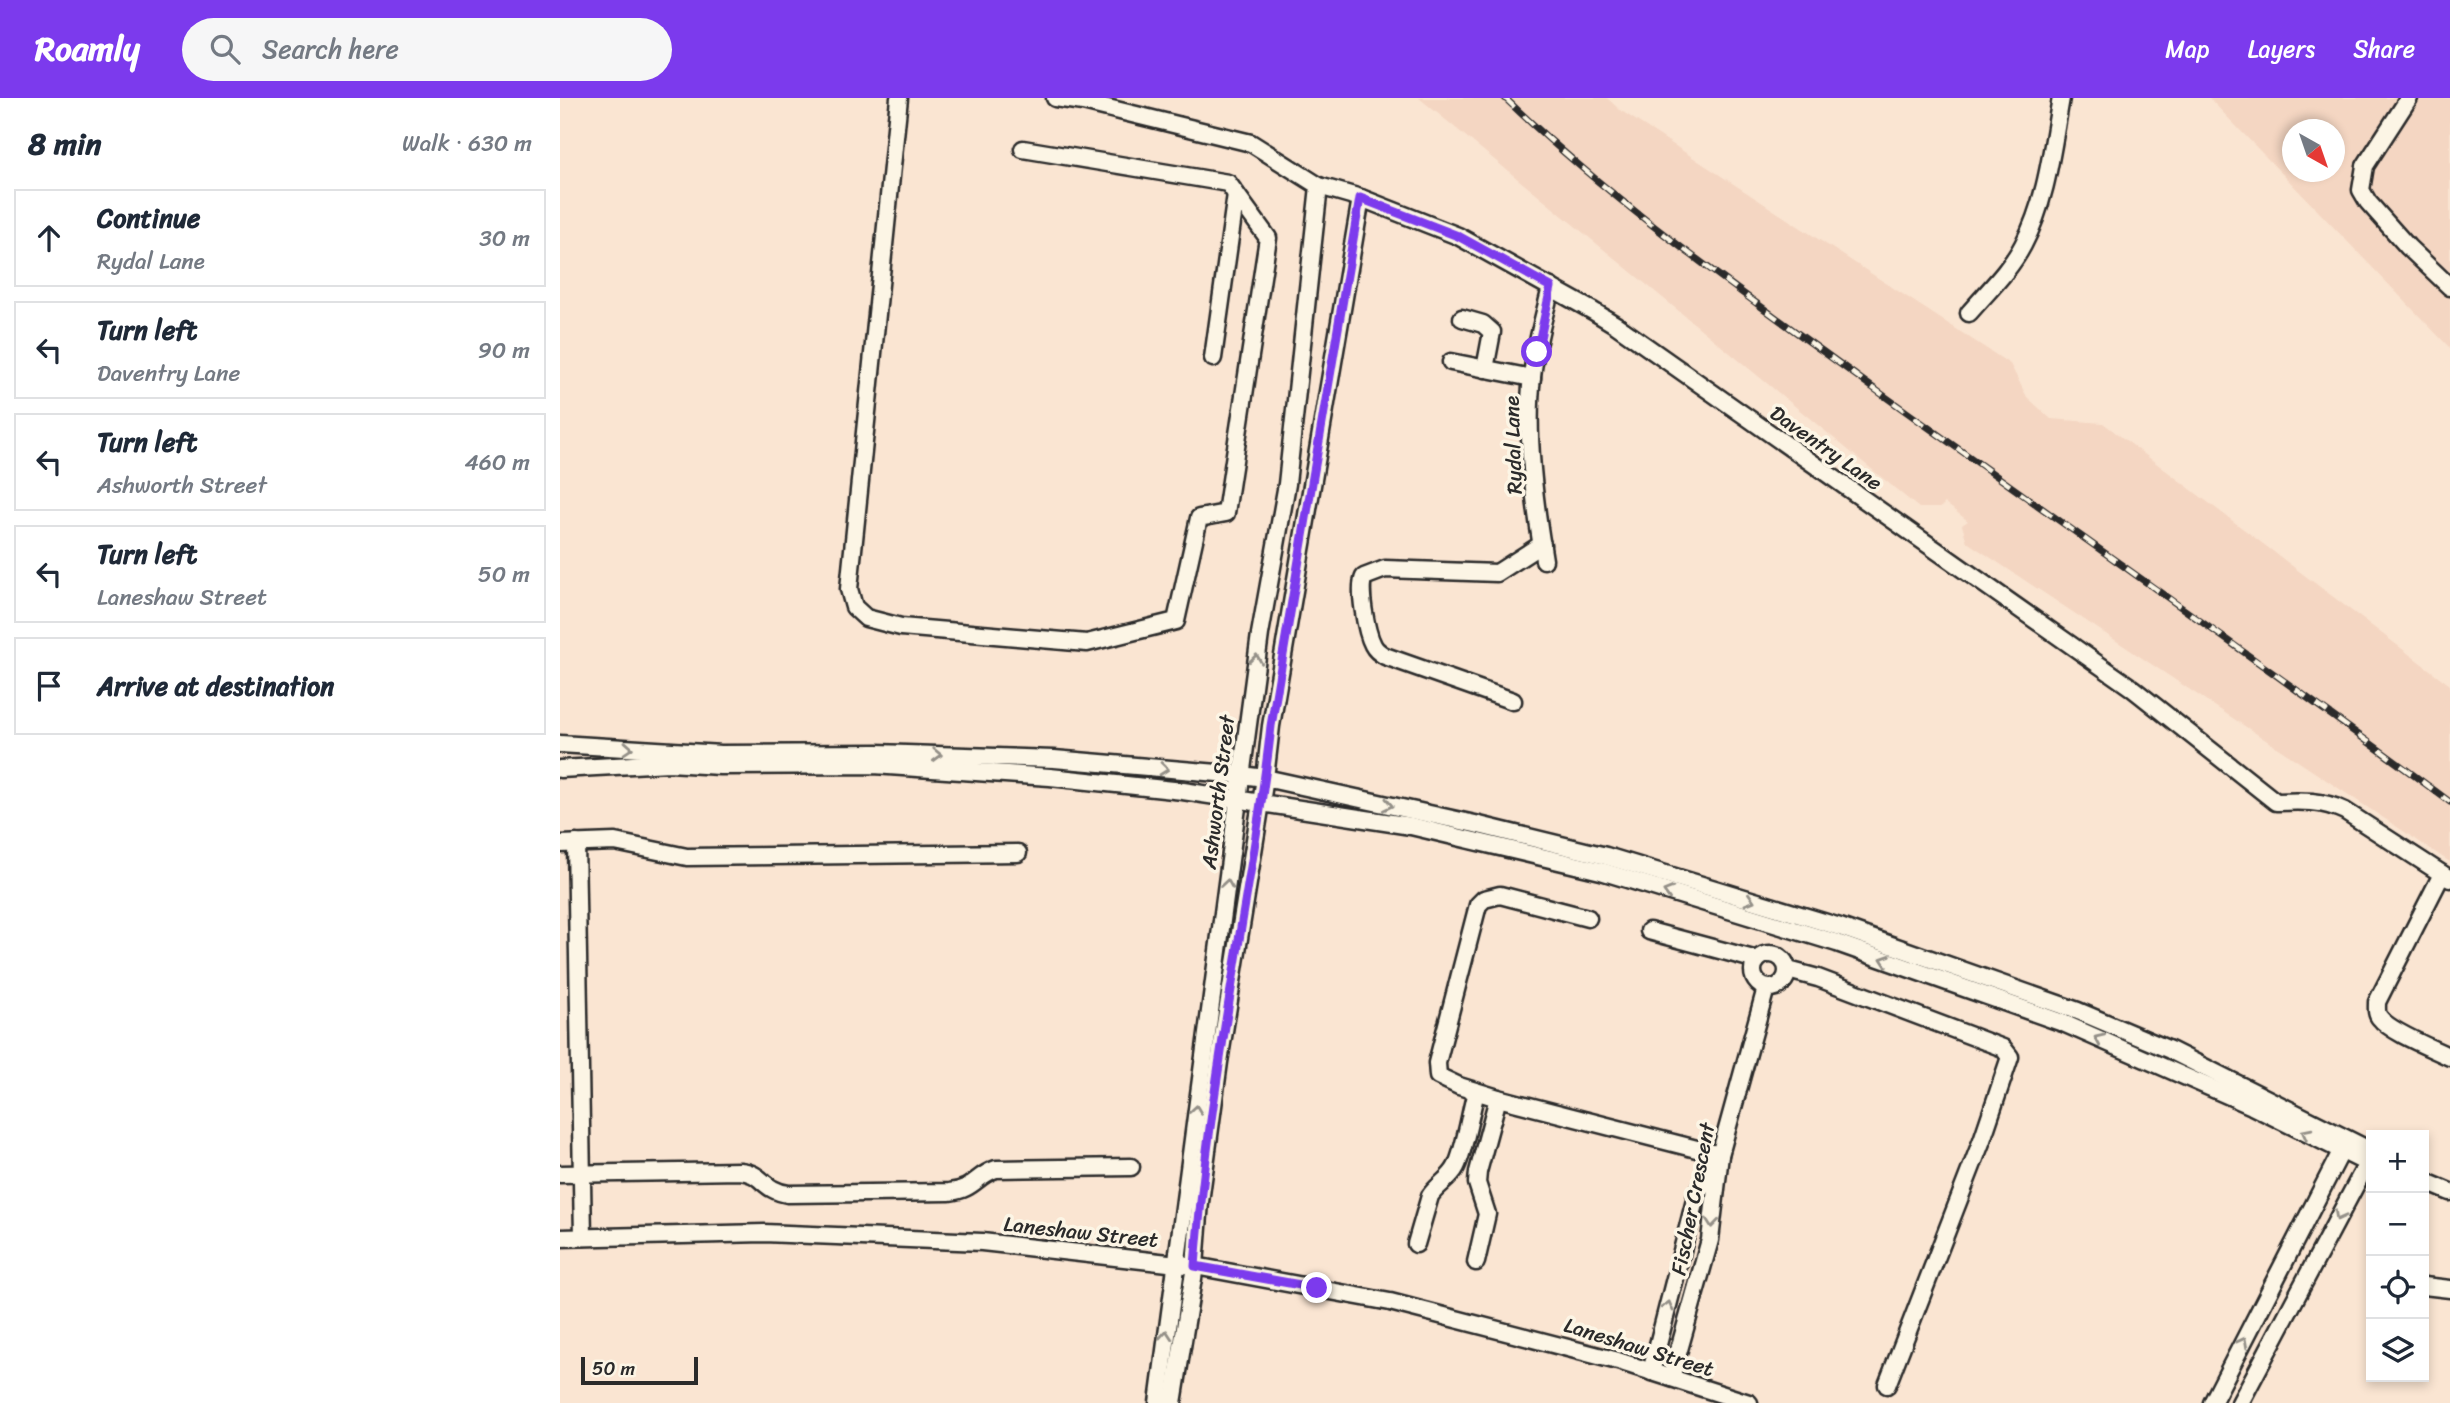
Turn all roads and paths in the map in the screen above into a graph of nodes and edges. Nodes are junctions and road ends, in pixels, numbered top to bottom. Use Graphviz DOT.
graph roads {
  1 [pos="899,98"];
  2 [pos="1055,98"];
  3 [pos="2061,98"];
  4 [pos="2409,98"];
  5 [pos="1023,149"];
  6 [pos="1319,186"];
  7 [pos="1236,194"];
  8 [pos="1360,198"];
  9 [pos="1551,287"];
  10 [pos="2450,287"];
  11 [pos="1969,313"];
  12 [pos="1462,318"];
  13 [pos="1213,358"];
  14 [pos="1451,362"];
  15 [pos="1485,369"];
  16 [pos="1532,378"];
  17 [pos="1542,544"];
  18 [pos="1544,560"];
  19 [pos="1513,701"];
  20 [pos="560,744"];
  21 [pos="721,760"];
  22 [pos="560,769"];
  23 [pos="1241,775"];
  24 [pos="1265,778"];
  25 [pos="1239,800"];
  26 [pos="1261,803"];
  27 [pos="568,844"];
  28 [pos="1018,853"];
  29 [pos="2446,877"];
  30 [pos="1588,918"];
  31 [pos="1649,931"];
  32 [pos="1757,960"];
  33 [pos="1788,970"];
  34 [pos="1766,988"];
  35 [pos="2450,1057"];
  36 [pos="1476,1091"];
  37 [pos="1497,1098"];
  38 [pos="2344,1145"];
  39 [pos="1720,1155"];
  40 [pos="2366,1157"];
  41 [pos="1131,1167"];
  42 [pos="2366,1167"];
  43 [pos="560,1174"];
  44 [pos="582,1174"];
  45 [pos="2429,1183"];
  46 [pos="2450,1192"];
  47 [pos="583,1237"];
  48 [pos="560,1238"];
  49 [pos="1416,1244"];
  50 [pos="1476,1262"];
  51 [pos="1175,1264"];
  52 [pos="1195,1266"];
  53 [pos="2429,1287"];
  54 [pos="2450,1289"];
  55 [pos="1651,1372"];
  56 [pos="1671,1378"];
  57 [pos="1887,1385"];
  58 [pos="1158,1403"];
  59 [pos="1173,1403"];
  60 [pos="1749,1403"];
  61 [pos="2212,1403"];
  62 [pos="2240,1403"];
  1 -- 7 [label="street"];
  2 -- 6 [label="street, Daventry Lane"];
  3 -- 11 [label="street"];
  4 -- 10 [label="street"];
  5 -- 7 [label="street"];
  6 -- 8 [label="street, Daventry Lane"];
  23 -- 6 [label="street, Ashworth Street, one-way"];
  7 -- 13 [label="street"];
  8 -- 9 [label="street, Daventry Lane"];
  8 -- 24 [label="street, Ashworth Street"];
  9 -- 16 [label="street, Rydal Lane"];
  9 -- 29 [label="street, Daventry Lane"];
  12 -- 15 [label="street"];
  14 -- 15 [label="street"];
  15 -- 16 [label="street"];
  16 -- 17 [label="street, Rydal Lane"];
  17 -- 18 [label="street, Rydal Lane"];
  17 -- 19 [label="street"];
  20 -- 21 [label="street, one-way"];
  21 -- 22 [label="street"];
  21 -- 23 [label="street, one-way"];
  21 -- 25 [label="street"];
  23 -- 24 [label="street"];
  23 -- 25 [label="street, Ashworth Street"];
  24 -- 26 [label="street, Ashworth Street"];
  24 -- 38 [label="street, one-way"];
  25 -- 26 [label="street"];
  51 -- 25 [label="street, Ashworth Street, one-way"];
  38 -- 26 [label="street, one-way"];
  26 -- 52 [label="street, Ashworth Street"];
  27 -- 28 [label="street"];
  27 -- 44 [label="street"];
  29 -- 35 [label="street"];
  30 -- 36 [label="street"];
  31 -- 32 [label="street"];
  32 -- 33 [label="street"];
  32 -- 34 [label="street"];
  33 -- 34 [label="street"];
  33 -- 57 [label="street"];
  34 -- 39 [label="street, Fischer Crescent"];
  36 -- 37 [label="street"];
  36 -- 49 [label="street"];
  37 -- 39 [label="street"];
  37 -- 50 [label="street"];
  38 -- 40 [label="street"];
  61 -- 38 [label="street, one-way"];
  55 -- 39 [label="street, one-way"];
  39 -- 56 [label="street, Fischer Crescent, one-way"];
  41 -- 44 [label="street"];
  42 -- 62 [label="street, one-way"];
  43 -- 44 [label="street"];
  44 -- 47 [label="street"];
  45 -- 46 [label="street"];
  47 -- 48 [label="street, Laneshaw Street"];
  47 -- 51 [label="street, Laneshaw Street"];
  51 -- 52 [label="street, Laneshaw Street"];
  58 -- 51 [label="street, Ashworth Street, one-way"];
  52 -- 55 [label="street, Laneshaw Street"];
  52 -- 59 [label="street, Ashworth Street"];
  53 -- 54 [label="street"];
  55 -- 56 [label="street, Laneshaw Street"];
  56 -- 60 [label="street, Laneshaw Street"];
}
